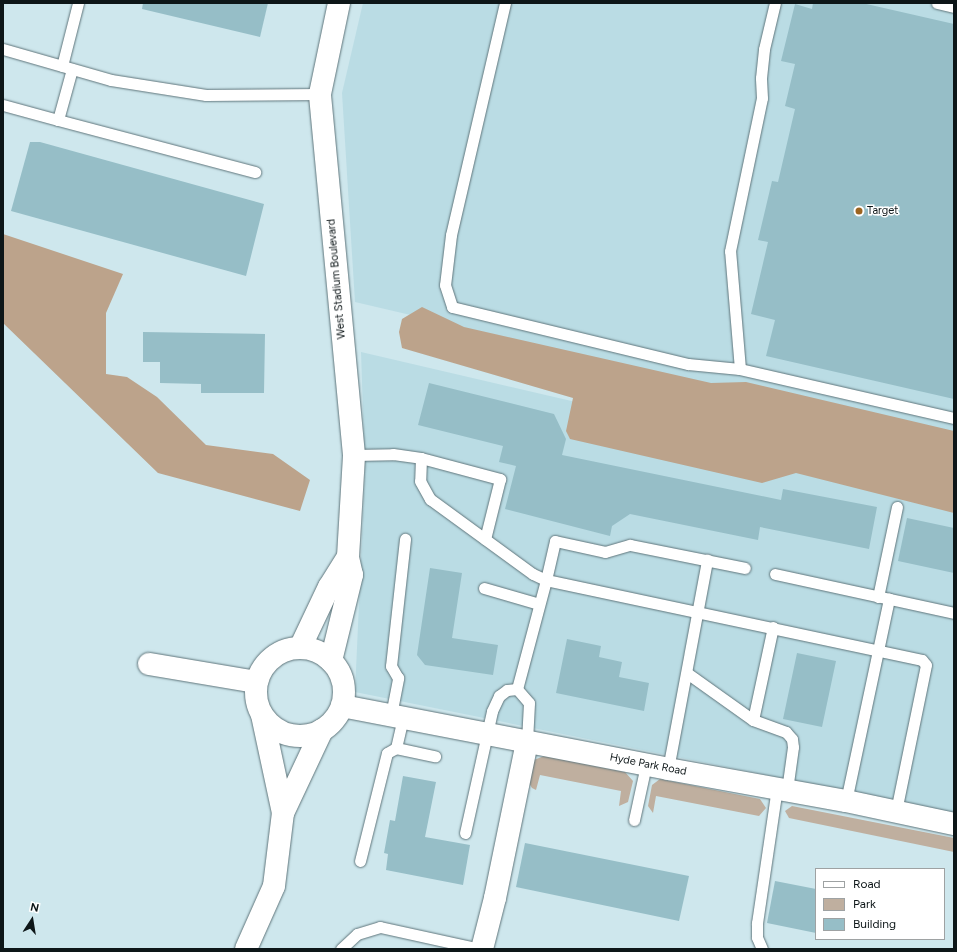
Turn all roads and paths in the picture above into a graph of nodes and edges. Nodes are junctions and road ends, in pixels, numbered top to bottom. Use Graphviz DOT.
graph roads {
  1 [pos="78,3"];
  2 [pos="339,3"];
  3 [pos="504,3"];
  4 [pos="775,3"];
  5 [pos="937,3"];
  6 [pos="954,7"];
  7 [pos="3,50"];
  8 [pos="67,68"];
  9 [pos="320,94"];
  10 [pos="3,105"];
  11 [pos="58,120"];
  12 [pos="255,172"];
  13 [pos="740,369"];
  14 [pos="954,418"];
  15 [pos="354,455"];
  16 [pos="421,458"];
  17 [pos="897,507"];
  18 [pos="406,539"];
  19 [pos="485,539"];
  20 [pos="348,557"];
  21 [pos="707,560"];
  22 [pos="745,568"];
  23 [pos="775,574"];
  24 [pos="546,580"];
  25 [pos="484,588"];
  26 [pos="884,598"];
  27 [pos="539,604"];
  28 [pos="699,611"];
  29 [pos="954,613"];
  30 [pos="773,627"];
  31 [pos="300,648"];
  32 [pos="878,650"];
  33 [pos="332,661"];
  34 [pos="150,664"];
  35 [pos="687,673"];
  36 [pos="257,682"];
  37 [pos="517,689"];
  38 [pos="342,706"];
  39 [pos="262,715"];
  40 [pos="397,716"];
  41 [pos="752,720"];
  42 [pos="322,730"];
  43 [pos="486,734"];
  44 [pos="527,742"];
  45 [pos="396,748"];
  46 [pos="435,756"];
  47 [pos="646,765"];
  48 [pos="668,769"];
  49 [pos="782,789"];
  50 [pos="846,801"];
  51 [pos="896,811"];
  52 [pos="283,813"];
  53 [pos="634,820"];
  54 [pos="954,824"];
  55 [pos="465,833"];
  56 [pos="360,861"];
  57 [pos="246,949"];
  58 [pos="341,949"];
  59 [pos="481,949"];
  60 [pos="762,949"];
  1 -- 8 [label="lane"];
  2 -- 9 [label="main road, West Stadium Boulevard"];
  3 -- 13 [label="lane"];
  4 -- 13 [label="lane"];
  5 -- 6 [label="lane"];
  7 -- 8 [label="lane"];
  8 -- 9 [label="lane"];
  8 -- 11 [label="lane"];
  9 -- 15 [label="main road, West Stadium Boulevard"];
  10 -- 11 [label="lane"];
  11 -- 12 [label="lane"];
  13 -- 14 [label="lane"];
  15 -- 16 [label="lane"];
  15 -- 20 [label="main road, West Stadium Boulevard"];
  16 -- 19 [label="lane"];
  16 -- 19 [label="lane"];
  17 -- 26 [label="lane"];
  18 -- 40 [label="lane"];
  19 -- 24 [label="lane"];
  20 -- 31 [label="main road, West Stadium Boulevard"];
  20 -- 33 [label="main road, West Stadium Boulevard"];
  21 -- 22 [label="lane"];
  21 -- 24 [label="lane"];
  21 -- 28 [label="lane"];
  23 -- 26 [label="lane"];
  24 -- 27 [label="lane"];
  24 -- 28 [label="lane"];
  25 -- 27 [label="lane"];
  26 -- 29 [label="lane"];
  26 -- 32 [label="lane"];
  27 -- 37 [label="lane"];
  28 -- 30 [label="lane"];
  28 -- 35 [label="lane"];
  30 -- 32 [label="lane"];
  30 -- 41 [label="lane"];
  31 -- 33 [label="main road"];
  31 -- 36 [label="main road"];
  32 -- 50 [label="lane"];
  32 -- 51 [label="lane"];
  33 -- 38 [label="main road"];
  34 -- 36 [label="main road"];
  35 -- 41 [label="lane"];
  35 -- 48 [label="lane"];
  36 -- 39 [label="main road"];
  37 -- 43 [label="lane"];
  37 -- 44 [label="lane"];
  38 -- 40 [label="main road, Hyde Park Road"];
  38 -- 42 [label="main road"];
  39 -- 42 [label="main road"];
  39 -- 52 [label="main road"];
  40 -- 43 [label="main road, Hyde Park Road"];
  40 -- 45 [label="lane"];
  41 -- 49 [label="lane"];
  42 -- 52 [label="main road"];
  43 -- 44 [label="main road, Hyde Park Road"];
  43 -- 55 [label="lane"];
  44 -- 47 [label="main road, Hyde Park Road"];
  44 -- 59 [label="main road"];
  45 -- 46 [label="lane"];
  45 -- 56 [label="lane"];
  47 -- 48 [label="main road, Hyde Park Road"];
  47 -- 53 [label="lane"];
  48 -- 49 [label="main road, Hyde Park Road"];
  49 -- 50 [label="main road, Hyde Park Road"];
  49 -- 60 [label="lane"];
  50 -- 51 [label="main road, Hyde Park Road"];
  51 -- 54 [label="main road, Hyde Park Road"];
  52 -- 57 [label="main road"];
  58 -- 59 [label="lane"];
}
